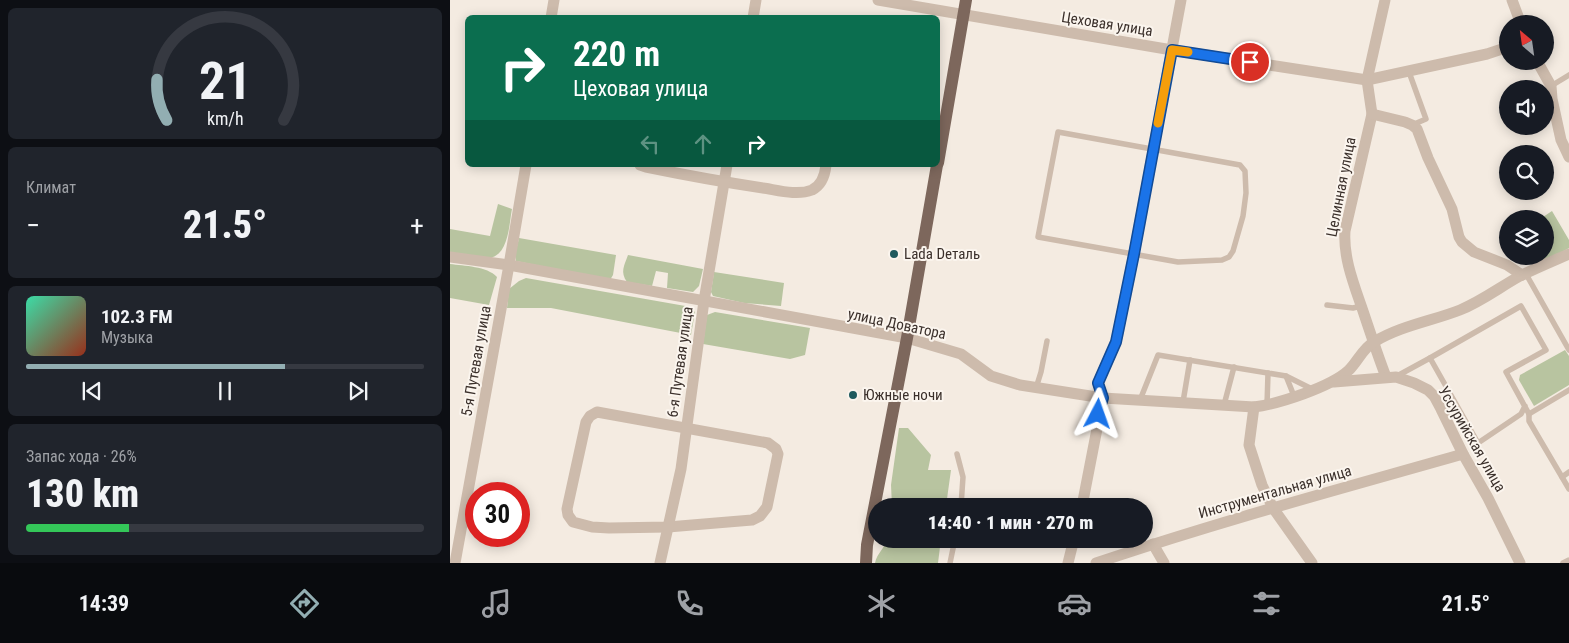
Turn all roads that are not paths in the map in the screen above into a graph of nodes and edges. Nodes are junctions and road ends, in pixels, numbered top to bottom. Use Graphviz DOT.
graph roads {
  1 [pos="554,0"];
  2 [pos="756,0"];
  3 [pos="878,0"];
  4 [pos="966,0"];
  5 [pos="1181,0"];
  6 [pos="1385,0"];
  7 [pos="1512,0"];
  8 [pos="552,15"];
  9 [pos="753,15"];
  10 [pos="963,15"];
  11 [pos="1518,15"];
  12 [pos="1172,50"];
  13 [pos="1499,50"];
  14 [pos="1410,72"];
  15 [pos="1569,75"];
  16 [pos="1367,80"];
  17 [pos="1554,84"];
  18 [pos="1554,108"];
  19 [pos="1372,114"];
  20 [pos="1412,125"];
  21 [pos="940,147"];
  22 [pos="1154,149"];
  23 [pos="1569,158"];
  24 [pos="526,167"];
  25 [pos="644,167"];
  26 [pos="727,167"];
  27 [pos="826,167"];
  28 [pos="936,167"];
  29 [pos="724,182"];
  30 [pos="1134,254"];
  31 [pos="1569,254"];
  32 [pos="450,257"];
  33 [pos="509,265"];
  34 [pos="1524,275"];
  35 [pos="704,301"];
  36 [pos="1327,305"];
  37 [pos="1361,306"];
  38 [pos="907,338"];
  39 [pos="1047,341"];
  40 [pos="1373,342"];
  41 [pos="1569,350"];
  42 [pos="1430,358"];
  43 [pos="1190,360"];
  44 [pos="1234,367"];
  45 [pos="1268,373"];
  46 [pos="1286,376"];
  47 [pos="1391,377"];
  48 [pos="1333,382"];
  49 [pos="1036,388"];
  50 [pos="1312,389"];
  51 [pos="1569,390"];
  52 [pos="1294,396"];
  53 [pos="1103,398"];
  54 [pos="1140,400"];
  55 [pos="1183,402"];
  56 [pos="1224,405"];
  57 [pos="1267,406"];
  58 [pos="1525,406"];
  59 [pos="1254,408"];
  60 [pos="1529,414"];
  61 [pos="686,427"];
  62 [pos="957,454"];
  63 [pos="1463,454"];
  64 [pos="1569,472"];
  65 [pos="1562,477"];
  66 [pos="1569,489"];
  67 [pos="961,498"];
  68 [pos="1084,498"];
  69 [pos="1273,508"];
  70 [pos="668,527"];
  71 [pos="1154,544"];
  72 [pos="953,548"];
  73 [pos="1072,548"];
  74 [pos="1569,560"];
  75 [pos="455,563"];
  76 [pos="660,563"];
  77 [pos="866,563"];
  78 [pos="950,563"];
  79 [pos="1068,563"];
  80 [pos="1096,563"];
  81 [pos="1164,563"];
  82 [pos="1312,563"];
  83 [pos="1520,563"];
  84 [pos="1563,563"];
  1 -- 8 [label="street"];
  2 -- 9 [label="street"];
  3 -- 10 [label="street, Цеховая улица"];
  4 -- 10 [label="main road"];
  5 -- 12 [label="street"];
  6 -- 16 [label="street, Целинная улица"];
  7 -- 11 [label="street"];
  10 -- 12 [label="street, Цеховая улица"];
  10 -- 21 [label="main road"];
  12 -- 16 [label="street, Цеховая улица"];
  12 -- 22 [label="street"];
  13 -- 14 [label="street, Цеховая улица"];
  14 -- 16 [label="street, Цеховая улица"];
  14 -- 20 [label="lane"];
  15 -- 17 [label="lane"];
  16 -- 19 [label="street, Целинная улица"];
  18 -- 23 [label="street"];
  19 -- 20 [label="street"];
  19 -- 37 [label="street, Целинная улица"];
  20 -- 34 [label="street"];
  22 -- 30 [label="street"];
  22 -- 30 [label="lane"];
  22 -- 30 [label="lane"];
  24 -- 33 [label="street, 5-я Путевая улица"];
  25 -- 29 [label="street"];
  26 -- 29 [label="street, 6-я Путевая улица"];
  27 -- 29 [label="street"];
  28 -- 38 [label="main road"];
  29 -- 35 [label="street, 6-я Путевая улица"];
  30 -- 53 [label="street"];
  31 -- 34 [label="street"];
  32 -- 33 [label="street, улица Доватора"];
  33 -- 35 [label="street, улица Доватора"];
  33 -- 75 [label="street, 5-я Путевая улица"];
  34 -- 40 [label="street"];
  34 -- 41 [label="lane"];
  35 -- 38 [label="street, улица Доватора"];
  35 -- 61 [label="street, 6-я Путевая улица"];
  36 -- 37 [label="lane"];
  37 -- 40 [label="street, Целинная улица"];
  38 -- 49 [label="street, улица Доватора"];
  38 -- 77 [label="main road"];
  39 -- 49 [label="lane"];
  40 -- 47 [label="street, Целинная улица"];
  40 -- 48 [label="street, улица Доватора"];
  42 -- 47 [label="lane"];
  42 -- 58 [label="lane"];
  42 -- 58 [label="lane"];
  43 -- 44 [label="lane"];
  43 -- 54 [label="lane"];
  43 -- 55 [label="lane"];
  44 -- 45 [label="lane"];
  44 -- 56 [label="lane"];
  45 -- 46 [label="lane"];
  45 -- 57 [label="lane"];
  46 -- 50 [label="lane"];
  46 -- 52 [label="lane"];
  47 -- 48 [label="street, Уссурийская улица"];
  47 -- 63 [label="street, Уссурийская улица"];
  48 -- 50 [label="street, улица Доватора"];
  49 -- 53 [label="street, улица Доватора"];
  50 -- 52 [label="street, улица Доватора"];
  51 -- 60 [label="lane"];
  52 -- 57 [label="street, улица Доватора"];
  53 -- 54 [label="street, улица Доватора"];
  53 -- 68 [label="street"];
  54 -- 55 [label="street, улица Доватора"];
  55 -- 56 [label="street, улица Доватора"];
  56 -- 59 [label="street, улица Доватора"];
  57 -- 59 [label="street, улица Доватора"];
  58 -- 60 [label="lane"];
  59 -- 69 [label="street"];
  60 -- 65 [label="lane"];
  61 -- 70 [label="street, 6-я Путевая улица"];
  61 -- 70 [label="street"];
  61 -- 70 [label="street"];
  62 -- 67 [label="lane"];
  63 -- 69 [label="street, Инструментальная улица"];
  63 -- 83 [label="street, Уссурийская улица"];
  64 -- 65 [label="lane"];
  65 -- 66 [label="lane"];
  69 -- 71 [label="street, Инструментальная улица"];
  69 -- 82 [label="street"];
  70 -- 76 [label="street, 6-я Путевая улица"];
  71 -- 80 [label="street, Инструментальная улица"];
  71 -- 81 [label="street"];
  72 -- 78 [label="lane"];
  73 -- 79 [label="street"];
  74 -- 84 [label="lane"];
}
